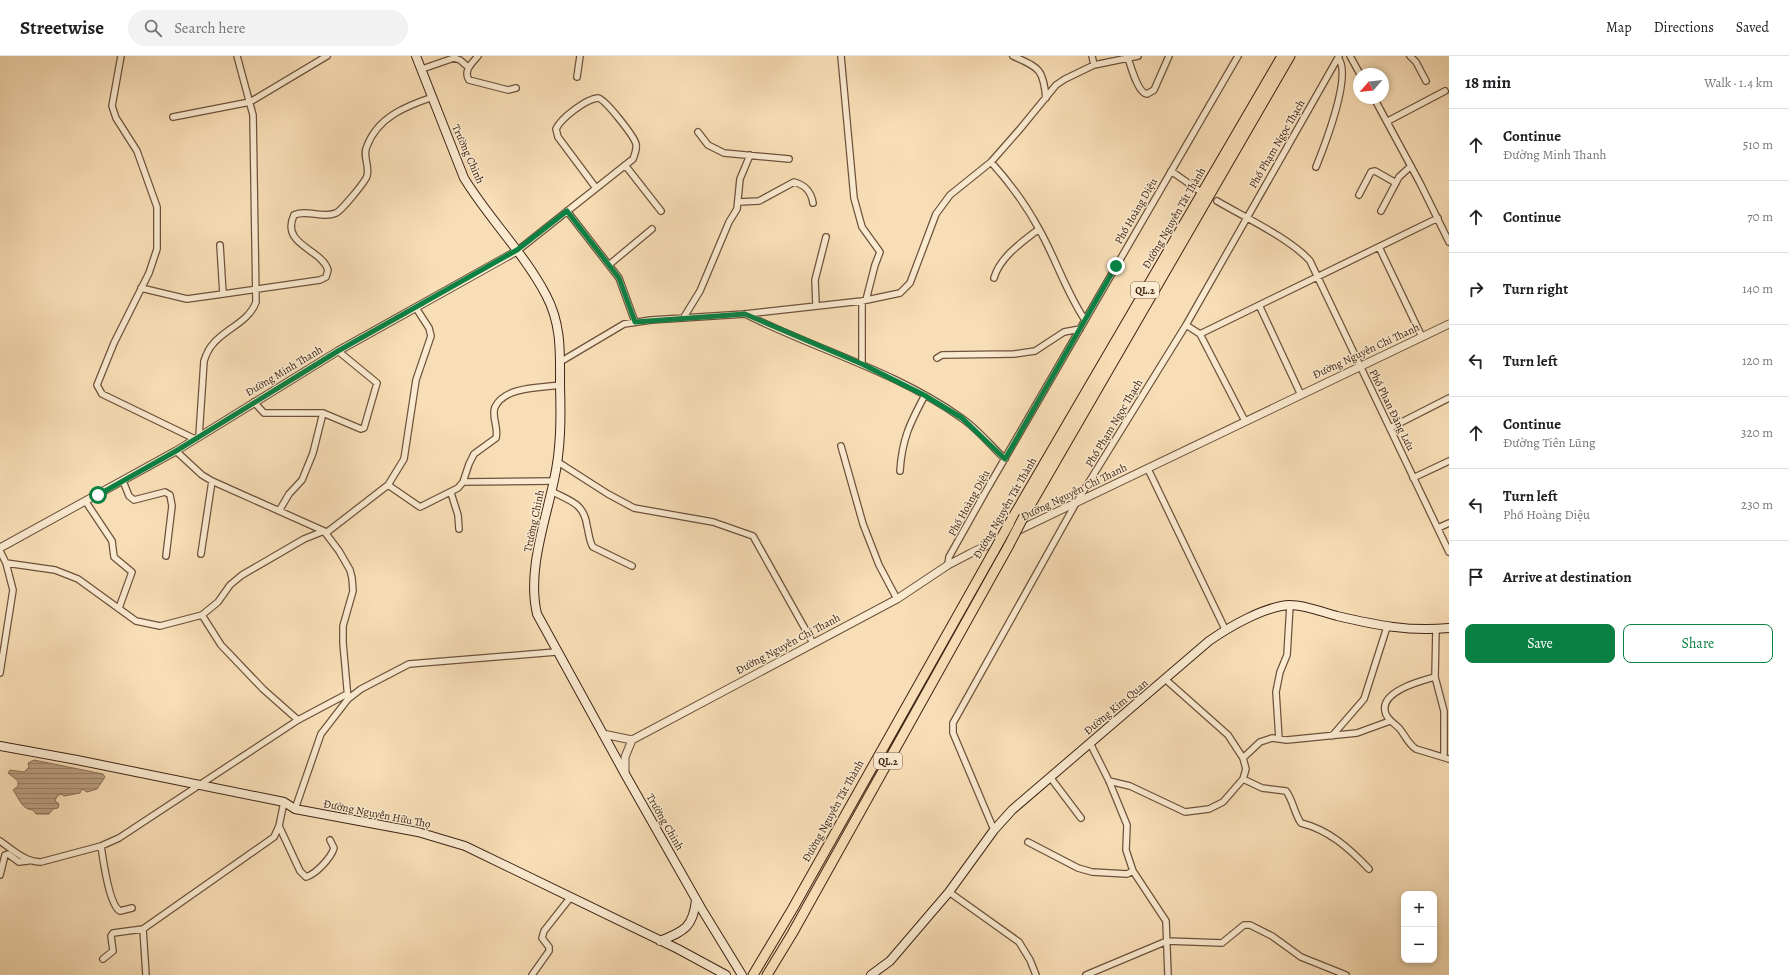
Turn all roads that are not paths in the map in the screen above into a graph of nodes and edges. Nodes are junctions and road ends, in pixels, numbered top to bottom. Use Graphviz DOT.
graph roads {
  1 [pos="121,56"];
  2 [pos="237,56"];
  3 [pos="327,56"];
  4 [pos="416,56"];
  5 [pos="478,56"];
  6 [pos="580,56"];
  7 [pos="842,56"];
  8 [pos="1013,56"];
  9 [pos="1092,56"];
  10 [pos="1138,56"];
  11 [pos="1169,56"];
  12 [pos="1238,56"];
  13 [pos="1282,56"];
  14 [pos="1290,56"];
  15 [pos="1350,56"];
  16 [pos="1410,56"];
  17 [pos="1338,57"];
  18 [pos="1128,58"];
  19 [pos="1094,65"];
  20 [pos="468,67"];
  21 [pos="1357,68"];
  22 [pos="422,69"];
  23 [pos="577,77"];
  24 [pos="1426,81"];
  25 [pos="516,88"];
  26 [pos="1445,91"];
  27 [pos="433,97"];
  28 [pos="1046,98"];
  29 [pos="250,102"];
  30 [pos="1378,104"];
  31 [pos="173,117"];
  32 [pos="1388,121"];
  33 [pos="698,132"];
  34 [pos="750,155"];
  35 [pos="789,159"];
  36 [pos="990,162"];
  37 [pos="625,165"];
  38 [pos="1411,166"];
  39 [pos="1316,167"];
  40 [pos="1171,171"];
  41 [pos="1396,183"];
  42 [pos="596,188"];
  43 [pos="1198,190"];
  44 [pos="1359,194"];
  45 [pos="1217,201"];
  46 [pos="738,202"];
  47 [pos="813,204"];
  48 [pos="1381,210"];
  49 [pos="567,211"];
  50 [pos="661,211"];
  51 [pos="1246,218"];
  52 [pos="1438,218"];
  53 [pos="652,229"];
  54 [pos="1039,229"];
  55 [pos="826,237"];
  56 [pos="1449,242"];
  57 [pos="220,245"];
  58 [pos="1379,247"];
  59 [pos="517,250"];
  60 [pos="610,264"];
  61 [pos="1319,277"];
  62 [pos="994,278"];
  63 [pos="141,288"];
  64 [pos="256,289"];
  65 [pos="223,294"];
  66 [pos="864,300"];
  67 [pos="816,305"];
  68 [pos="1259,305"];
  69 [pos="416,308"];
  70 [pos="745,314"];
  71 [pos="684,317"];
  72 [pos="1085,320"];
  73 [pos="635,322"];
  74 [pos="1449,324"];
  75 [pos="1186,325"];
  76 [pos="1080,330"];
  77 [pos="1200,334"];
  78 [pos="1422,337"];
  79 [pos="338,351"];
  80 [pos="937,358"];
  81 [pos="560,362"];
  82 [pos="862,364"];
  83 [pos="1360,366"];
  84 [pos="560,385"];
  85 [pos="1301,394"];
  86 [pos="924,395"];
  87 [pos="1449,398"];
  88 [pos="254,402"];
  89 [pos="323,413"];
  90 [pos="1245,421"];
  91 [pos="1390,428"];
  92 [pos="197,438"];
  93 [pos="841,446"];
  94 [pos="176,451"];
  95 [pos="1005,459"];
  96 [pos="1449,461"];
  97 [pos="558,462"];
  98 [pos="1148,469"];
  99 [pos="900,471"];
  100 [pos="1413,478"];
  101 [pos="123,481"];
  102 [pos="212,481"];
  103 [pos="554,481"];
  104 [pos="463,482"];
  105 [pos="388,485"];
  106 [pos="552,491"];
  107 [pos="451,493"];
  108 [pos="86,502"];
  109 [pos="1076,503"];
  110 [pos="279,511"];
  111 [pos="1449,523"];
  112 [pos="1438,528"];
  113 [pos="459,529"];
  114 [pos="325,532"];
  115 [pos="0,549"];
  116 [pos="1449,552"];
  117 [pos="201,554"];
  118 [pos="166,556"];
  119 [pos="6,563"];
  120 [pos="948,565"];
  121 [pos="632,566"];
  122 [pos="897,599"];
  123 [pos="1290,605"];
  124 [pos="119,608"];
  125 [pos="202,615"];
  126 [pos="1387,627"];
  127 [pos="1449,628"];
  128 [pos="1226,629"];
  129 [pos="1436,629"];
  130 [pos="813,643"];
  131 [pos="556,652"];
  132 [pos="0,673"];
  133 [pos="1435,677"];
  134 [pos="1165,679"];
  135 [pos="347,697"];
  136 [pos="298,720"];
  137 [pos="1390,720"];
  138 [pos="603,734"];
  139 [pos="1332,736"];
  140 [pos="1279,739"];
  141 [pos="632,740"];
  142 [pos="1090,743"];
  143 [pos="1,748"];
  144 [pos="1243,758"];
  145 [pos="1446,758"];
  146 [pos="625,774"];
  147 [pos="1050,777"];
  148 [pos="1243,779"];
  149 [pos="1109,781"];
  150 [pos="199,785"];
  151 [pos="284,802"];
  152 [pos="294,809"];
  153 [pos="1081,818"];
  154 [pos="279,826"];
  155 [pos="994,830"];
  156 [pos="330,840"];
  157 [pos="0,841"];
  158 [pos="1028,842"];
  159 [pos="101,846"];
  160 [pos="29,861"];
  161 [pos="1369,869"];
  162 [pos="1133,871"];
  163 [pos="0,875"];
  164 [pos="948,892"];
  165 [pos="570,898"];
  166 [pos="696,899"];
  167 [pos="132,908"];
  168 [pos="143,929"];
  169 [pos="660,941"];
  170 [pos="1167,941"];
  171 [pos="103,959"];
  172 [pos="146,975"];
  173 [pos="532,975"];
  174 [pos="726,975"];
  175 [pos="742,975"];
  176 [pos="753,975"];
  177 [pos="767,975"];
  178 [pos="871,975"];
  179 [pos="1036,975"];
  180 [pos="1086,975"];
  181 [pos="1168,975"];
  182 [pos="1346,975"];
  1 -- 63 [label="street"];
  2 -- 29 [label="street"];
  3 -- 29 [label="street"];
  4 -- 22 [label="main road, Trường Chinh"];
  5 -- 20 [label="street"];
  6 -- 23 [label="street"];
  7 -- 66 [label="street"];
  8 -- 28 [label="street"];
  9 -- 19 [label="street"];
  10 -- 18 [label="street"];
  11 -- 18 [label="street"];
  12 -- 40 [label="street, Phố Hoàng Diệu"];
  13 -- 176 [label="highway, Đường Nguyễn Tất Thành / QL.2, bridge"];
  14 -- 177 [label="highway, Đường Nguyễn Tất Thành / QL.2, bridge"];
  15 -- 21 [label="street"];
  16 -- 24 [label="street"];
  17 -- 39 [label="street"];
  17 -- 51 [label="street, Phố Phạm Ngọc Thạch"];
  18 -- 19 [label="street"];
  19 -- 28 [label="street"];
  20 -- 22 [label="street"];
  20 -- 25 [label="street"];
  22 -- 27 [label="main road, Trường Chinh"];
  26 -- 32 [label="street"];
  27 -- 59 [label="main road, Trường Chinh"];
  27 -- 64 [label="street"];
  28 -- 36 [label="street"];
  29 -- 31 [label="street"];
  29 -- 64 [label="street"];
  30 -- 32 [label="street"];
  32 -- 38 [label="street"];
  33 -- 34 [label="street"];
  34 -- 35 [label="street"];
  34 -- 46 [label="street"];
  36 -- 54 [label="street"];
  36 -- 66 [label="street"];
  37 -- 42 [label="street"];
  37 -- 42 [label="street"];
  37 -- 50 [label="street"];
  38 -- 41 [label="street"];
  38 -- 52 [label="street"];
  40 -- 43 [label="street"];
  40 -- 72 [label="street, Phố Hoàng Diệu"];
  41 -- 44 [label="street"];
  41 -- 48 [label="street"];
  42 -- 49 [label="street"];
  45 -- 51 [label="street, Phố Phan Đăng Lưu"];
  46 -- 47 [label="street"];
  46 -- 71 [label="street"];
  49 -- 59 [label="street"];
  49 -- 60 [label="street"];
  51 -- 61 [label="street, Phố Phan Đăng Lưu"];
  51 -- 75 [label="street, Phố Phạm Ngọc Thạch"];
  52 -- 56 [label="street"];
  52 -- 58 [label="street"];
  53 -- 60 [label="street"];
  54 -- 62 [label="street"];
  54 -- 72 [label="street"];
  55 -- 67 [label="street"];
  57 -- 65 [label="street"];
  58 -- 61 [label="street"];
  58 -- 78 [label="street"];
  59 -- 69 [label="street, Đường Minh Thanh"];
  59 -- 81 [label="main road, Trường Chinh"];
  60 -- 73 [label="street"];
  61 -- 68 [label="street"];
  61 -- 83 [label="street, Phố Phan Đăng Lưu"];
  63 -- 65 [label="street"];
  63 -- 92 [label="street"];
  64 -- 65 [label="street"];
  64 -- 92 [label="street"];
  66 -- 67 [label="street"];
  66 -- 82 [label="street"];
  67 -- 70 [label="street"];
  68 -- 77 [label="street"];
  68 -- 85 [label="street"];
  69 -- 79 [label="street, Đường Minh Thanh"];
  69 -- 105 [label="street"];
  70 -- 71 [label="street"];
  70 -- 82 [label="street"];
  71 -- 73 [label="street"];
  72 -- 76 [label="street, Phố Hoàng Diệu"];
  73 -- 81 [label="street"];
  74 -- 78 [label="street, Đường Nguyễn Chí Thanh"];
  75 -- 77 [label="street"];
  75 -- 109 [label="street, Phố Phạm Ngọc Thạch"];
  76 -- 80 [label="street"];
  76 -- 95 [label="street, Phố Hoàng Diệu"];
  77 -- 90 [label="street"];
  78 -- 83 [label="street, Đường Nguyễn Chí Thanh"];
  79 -- 88 [label="street, Đường Minh Thanh"];
  79 -- 89 [label="street"];
  81 -- 84 [label="main road, Trường Chinh"];
  82 -- 86 [label="street"];
  83 -- 85 [label="street, Đường Nguyễn Chí Thanh"];
  83 -- 91 [label="street, Phố Phan Đăng Lưu"];
  84 -- 97 [label="main road, Trường Chinh"];
  84 -- 104 [label="street"];
  85 -- 90 [label="street, Đường Nguyễn Chí Thanh"];
  86 -- 95 [label="street"];
  86 -- 99 [label="street"];
  87 -- 91 [label="street"];
  88 -- 89 [label="street"];
  88 -- 92 [label="street, Đường Minh Thanh"];
  89 -- 110 [label="street"];
  90 -- 98 [label="street, Đường Nguyễn Chí Thanh"];
  91 -- 100 [label="street, Phố Phan Đăng Lưu"];
  92 -- 94 [label="street, Đường Minh Thanh"];
  93 -- 122 [label="street"];
  94 -- 101 [label="street, Đường Minh Thanh"];
  94 -- 102 [label="street"];
  95 -- 120 [label="street, Phố Hoàng Diệu"];
  96 -- 100 [label="street"];
  97 -- 103 [label="main road, Trường Chinh"];
  97 -- 130 [label="street"];
  98 -- 109 [label="street, Đường Nguyễn Chí Thanh"];
  98 -- 128 [label="street"];
  100 -- 112 [label="street, Phố Phan Đăng Lưu"];
  101 -- 108 [label="street, Đường Minh Thanh"];
  101 -- 118 [label="street"];
  102 -- 110 [label="street"];
  102 -- 117 [label="street"];
  103 -- 104 [label="street"];
  103 -- 106 [label="main road, Trường Chinh"];
  104 -- 107 [label="street"];
  105 -- 107 [label="street"];
  105 -- 114 [label="street"];
  106 -- 121 [label="street"];
  106 -- 131 [label="main road, Trường Chinh"];
  107 -- 113 [label="street"];
  108 -- 115 [label="street, Đường Minh Thanh"];
  108 -- 124 [label="street"];
  109 -- 120 [label="street, Đường Nguyễn Chí Thanh"];
  109 -- 155 [label="street, Phố Phạm Ngọc Thạch"];
  110 -- 114 [label="street"];
  111 -- 112 [label="street"];
  112 -- 116 [label="street, Phố Phan Đăng Lưu"];
  114 -- 125 [label="street"];
  114 -- 135 [label="street"];
  115 -- 119 [label="street"];
  119 -- 124 [label="street"];
  119 -- 132 [label="street"];
  120 -- 122 [label="street, Đường Nguyễn Chí Thanh"];
  122 -- 130 [label="street, Đường Nguyễn Chí Thanh"];
  123 -- 126 [label="main road, Đường Kim Quan"];
  123 -- 128 [label="main road, Đường Kim Quan"];
  123 -- 140 [label="street"];
  124 -- 125 [label="street"];
  125 -- 136 [label="street"];
  126 -- 129 [label="main road, Đường Kim Quan"];
  126 -- 139 [label="street"];
  127 -- 129 [label="main road, Đường Kim Quan"];
  128 -- 134 [label="main road, Đường Kim Quan"];
  129 -- 133 [label="street"];
  130 -- 141 [label="street, Đường Nguyễn Chí Thanh"];
  131 -- 135 [label="street"];
  131 -- 138 [label="main road, Trường Chinh"];
  133 -- 137 [label="street"];
  133 -- 145 [label="street"];
  134 -- 142 [label="main road, Đường Kim Quan"];
  134 -- 144 [label="street"];
  135 -- 136 [label="street"];
  135 -- 152 [label="street"];
  136 -- 150 [label="street"];
  137 -- 139 [label="street"];
  137 -- 145 [label="street"];
  138 -- 141 [label="street"];
  138 -- 146 [label="main road, Trường Chinh"];
  139 -- 140 [label="street"];
  140 -- 144 [label="street"];
  141 -- 146 [label="street"];
  142 -- 147 [label="main road, Đường Kim Quan"];
  142 -- 149 [label="street"];
  143 -- 150 [label="main road, Đường Nguyễn Hữu Thọ"];
  144 -- 148 [label="street"];
  146 -- 166 [label="main road, Trường Chinh"];
  147 -- 153 [label="street"];
  147 -- 155 [label="main road, Đường Kim Quan"];
  148 -- 149 [label="street"];
  148 -- 161 [label="street"];
  149 -- 162 [label="street"];
  150 -- 151 [label="main road, Đường Nguyễn Hữu Thọ"];
  150 -- 159 [label="street"];
  151 -- 152 [label="main road, Đường Nguyễn Hữu Thọ"];
  151 -- 154 [label="street"];
  152 -- 165 [label="main road, Đường Nguyễn Hữu Thọ"];
  154 -- 156 [label="street"];
  154 -- 168 [label="street"];
  155 -- 164 [label="main road, Đường Kim Quan"];
  157 -- 160 [label="street"];
  158 -- 162 [label="street"];
  159 -- 160 [label="street"];
  159 -- 167 [label="street"];
  160 -- 163 [label="street"];
  162 -- 170 [label="street"];
  164 -- 178 [label="main road, Đường Kim Quan"];
  164 -- 179 [label="street"];
  165 -- 169 [label="main road, Đường Nguyễn Hữu Thọ"];
  165 -- 173 [label="street"];
  166 -- 169 [label="main road"];
  166 -- 175 [label="main road, Trường Chinh"];
  168 -- 171 [label="street"];
  168 -- 172 [label="street"];
  169 -- 174 [label="main road, Đường Nguyễn Hữu Thọ"];
  170 -- 180 [label="street"];
  170 -- 181 [label="street"];
  170 -- 182 [label="street"];
}
